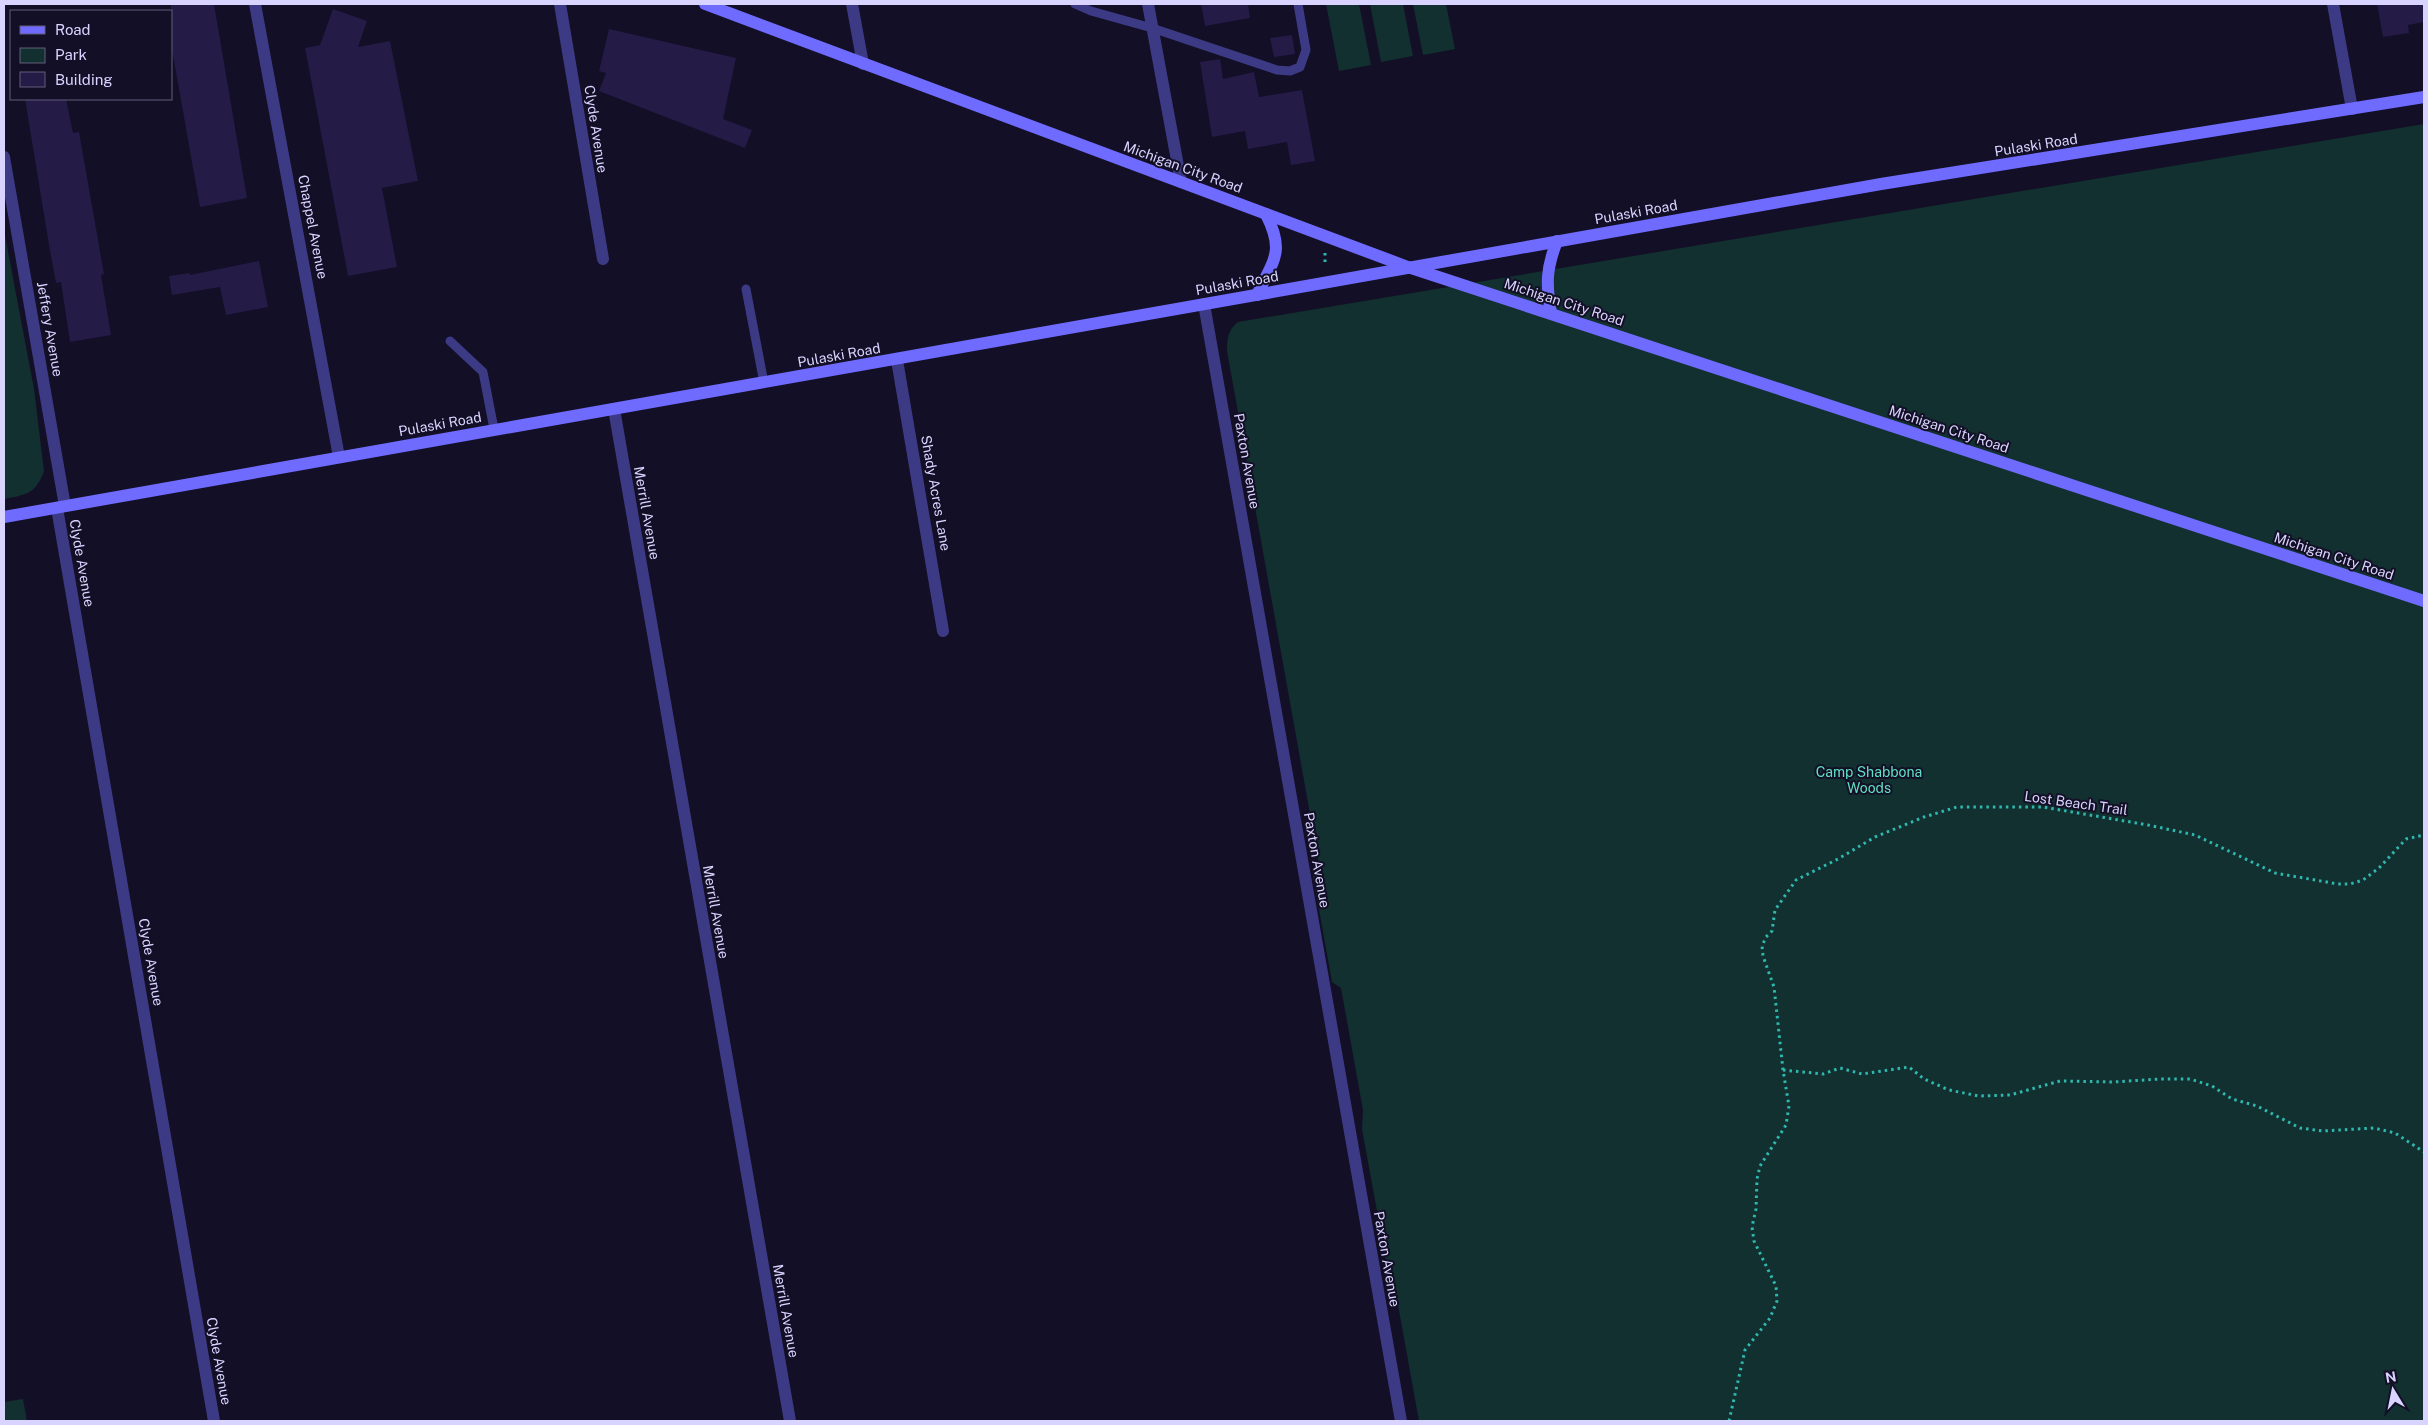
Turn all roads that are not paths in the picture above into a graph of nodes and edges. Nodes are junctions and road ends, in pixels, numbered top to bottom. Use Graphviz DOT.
graph roads {
  1 [pos="255,4"];
  2 [pos="560,4"];
  3 [pos="705,4"];
  4 [pos="852,4"];
  5 [pos="1075,4"];
  6 [pos="1148,4"];
  7 [pos="1298,4"];
  8 [pos="2333,4"];
  9 [pos="1152,28"];
  10 [pos="863,64"];
  11 [pos="2424,97"];
  12 [pos="2352,109"];
  13 [pos="4,157"];
  14 [pos="1180,182"];
  15 [pos="1266,214"];
  16 [pos="1557,241"];
  17 [pos="603,260"];
  18 [pos="1408,267"];
  19 [pos="746,289"];
  20 [pos="1257,295"];
  21 [pos="1204,304"];
  22 [pos="1550,313"];
  23 [pos="450,341"];
  24 [pos="897,360"];
  25 [pos="764,383"];
  26 [pos="614,409"];
  27 [pos="494,429"];
  28 [pos="339,457"];
  29 [pos="61,507"];
  30 [pos="4,518"];
  31 [pos="2424,602"];
  32 [pos="944,631"];
  33 [pos="214,1421"];
  34 [pos="790,1421"];
  35 [pos="1401,1421"];
  1 -- 28 [label="street, Chappel Avenue"];
  2 -- 17 [label="street, Clyde Avenue"];
  3 -- 10 [label="street, Michigan City Road"];
  4 -- 10 [label="street"];
  5 -- 9 [label="lane"];
  6 -- 9 [label="street"];
  7 -- 9 [label="lane"];
  8 -- 12 [label="street"];
  9 -- 14 [label="street"];
  10 -- 14 [label="street, Michigan City Road"];
  11 -- 12 [label="street, Pulaski Road"];
  12 -- 16 [label="street, Pulaski Road"];
  13 -- 29 [label="street, Jeffery Avenue"];
  14 -- 15 [label="street, Michigan City Road"];
  15 -- 18 [label="street, Michigan City Road"];
  15 -- 20 [label="street"];
  16 -- 18 [label="street, Pulaski Road"];
  16 -- 22 [label="street"];
  18 -- 20 [label="street, Pulaski Road"];
  18 -- 22 [label="street, Michigan City Road"];
  19 -- 25 [label="lane"];
  20 -- 21 [label="street, Pulaski Road"];
  21 -- 24 [label="street, Pulaski Road"];
  21 -- 35 [label="street, Paxton Avenue"];
  22 -- 31 [label="street, Michigan City Road"];
  23 -- 27 [label="lane"];
  24 -- 25 [label="street, Pulaski Road"];
  24 -- 32 [label="street, Shady Acres Lane"];
  25 -- 26 [label="street, Pulaski Road"];
  26 -- 27 [label="street, Pulaski Road"];
  26 -- 34 [label="street, Merrill Avenue"];
  27 -- 28 [label="street, Pulaski Road"];
  28 -- 29 [label="street, Pulaski Road"];
  29 -- 30 [label="street, Pulaski Road"];
  29 -- 33 [label="street, Clyde Avenue"];
}
